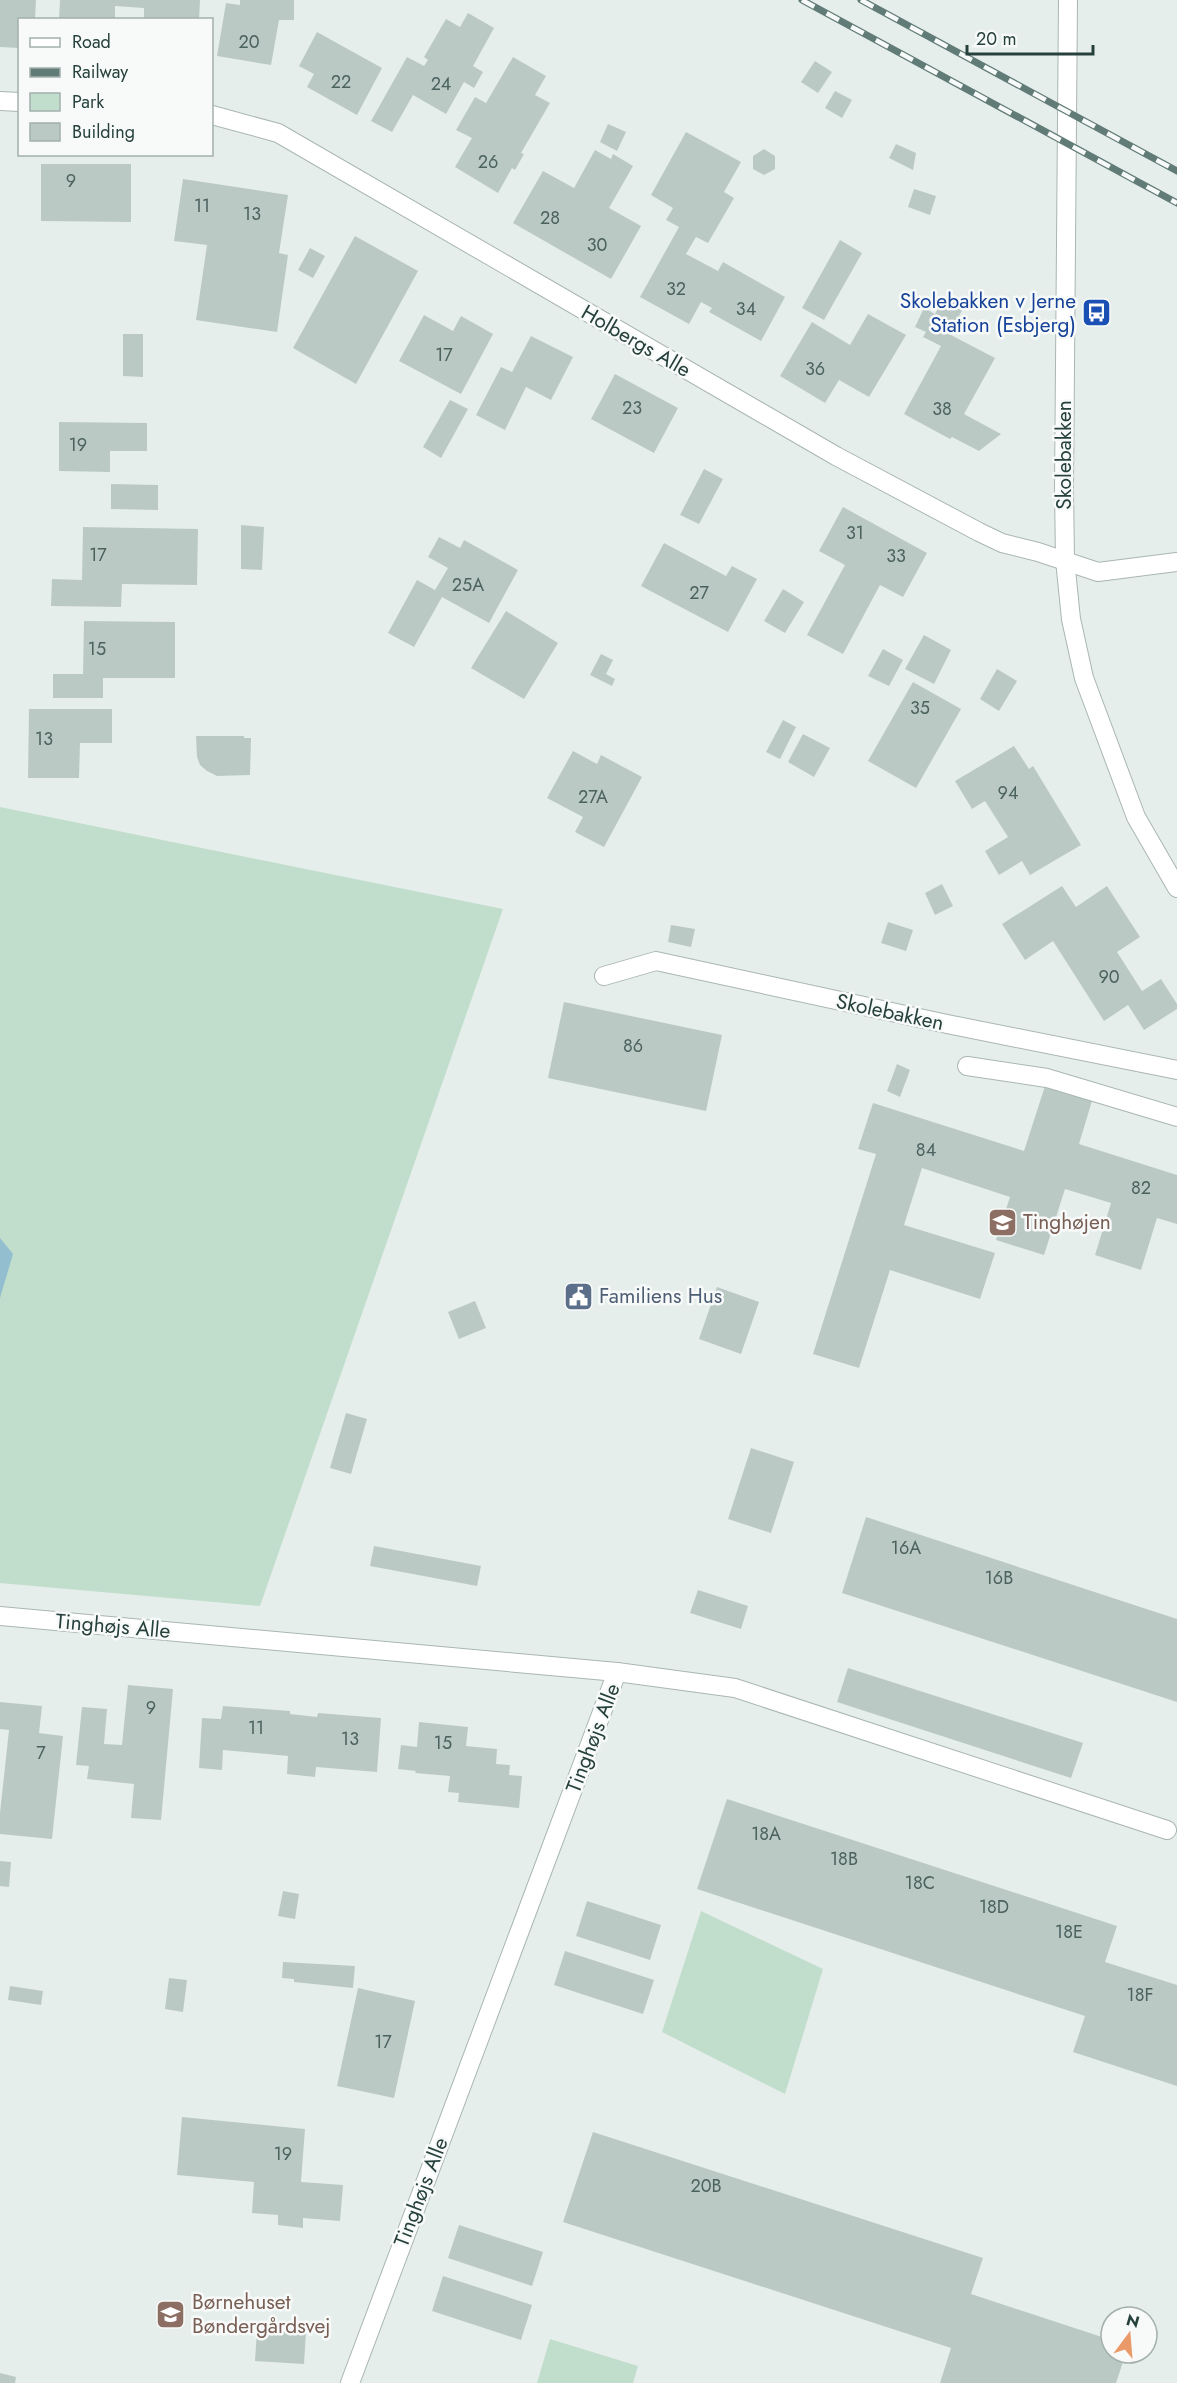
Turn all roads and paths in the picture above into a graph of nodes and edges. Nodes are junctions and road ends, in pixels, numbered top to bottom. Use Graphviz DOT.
graph roads {
  1 [pos="1068,0"];
  2 [pos="0,101"];
  3 [pos="18,102"];
  4 [pos="213,115"];
  5 [pos="1065,560"];
  6 [pos="1177,562"];
  7 [pos="1177,888"];
  8 [pos="604,976"];
  9 [pos="967,1066"];
  10 [pos="1177,1071"];
  11 [pos="1177,1118"];
  12 [pos="0,1616"];
  13 [pos="617,1672"];
  14 [pos="1167,1830"];
  15 [pos="350,2383"];
  1 -- 5 [label="street, Skolebakken"];
  2 -- 3 [label="street"];
  4 -- 5 [label="street, Holbergs Alle"];
  5 -- 6 [label="street, Holbergs Alle"];
  5 -- 7 [label="street, Skolebakken"];
  8 -- 10 [label="street, Skolebakken"];
  9 -- 11 [label="street"];
  12 -- 13 [label="street, Tinghøjs Alle"];
  13 -- 14 [label="street"];
  13 -- 15 [label="street, Tinghøjs Alle"];
}
